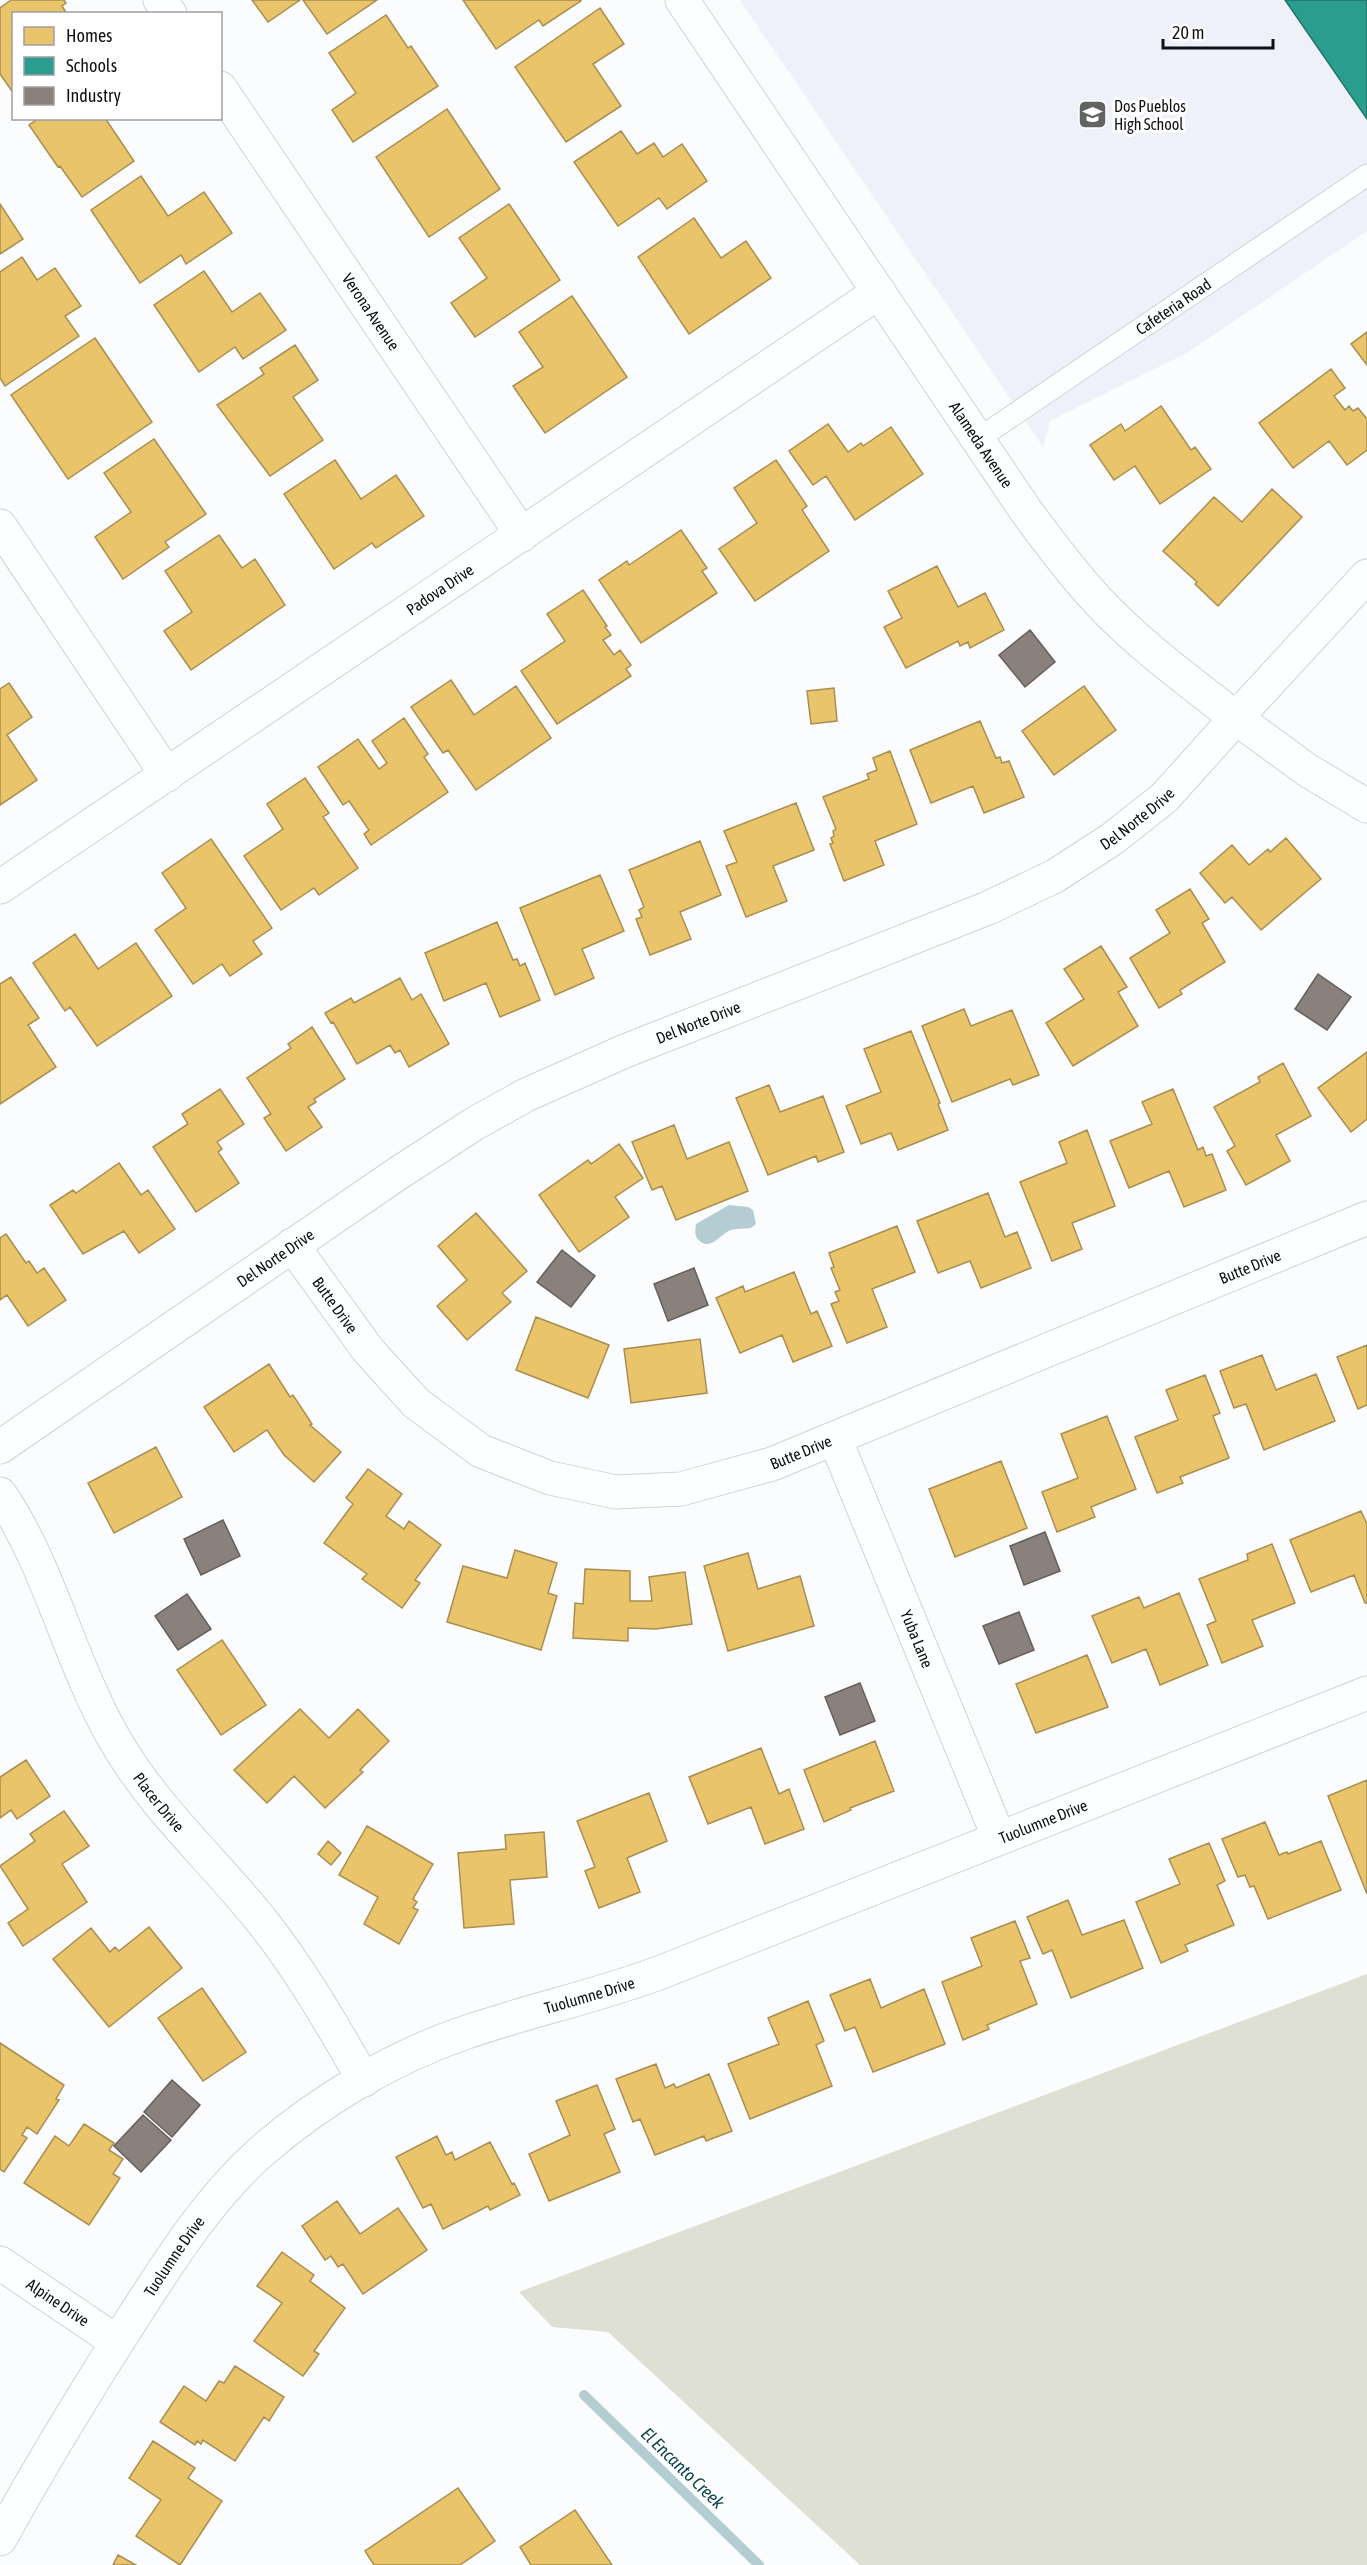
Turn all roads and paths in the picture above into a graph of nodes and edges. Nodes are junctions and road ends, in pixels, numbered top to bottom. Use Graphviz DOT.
graph roads {
  1 [pos="682,0"];
  2 [pos="222,91"];
  3 [pos="1367,175"];
  4 [pos="879,292"];
  5 [pos="978,439"];
  6 [pos="0,526"];
  7 [pos="522,535"];
  8 [pos="1367,576"];
  9 [pos="1236,718"];
  10 [pos="167,775"];
  11 [pos="1367,806"];
  12 [pos="0,887"];
  13 [pos="1367,1218"];
  14 [pos="292,1245"];
  15 [pos="835,1439"];
  16 [pos="0,1447"];
  17 [pos="0,1494"];
  18 [pos="1367,1693"];
  19 [pos="999,1838"];
  20 [pos="364,2080"];
  21 [pos="0,2263"];
  22 [pos="117,2342"];
  23 [pos="0,2539"];
  1 -- 4 [label="street, Alameda Avenue"];
  2 -- 7 [label="street, Verona Avenue"];
  3 -- 5 [label="lane, Cafeteria Road"];
  4 -- 5 [label="street, Alameda Avenue"];
  4 -- 7 [label="street, Padova Drive"];
  5 -- 9 [label="street, Alameda Avenue"];
  6 -- 10 [label="street"];
  7 -- 10 [label="street, Padova Drive"];
  8 -- 9 [label="street, Del Norte Drive"];
  9 -- 11 [label="street, Alameda Avenue"];
  9 -- 14 [label="street, Del Norte Drive"];
  10 -- 12 [label="street, Padova Drive"];
  13 -- 15 [label="street, Butte Drive"];
  14 -- 15 [label="street, Butte Drive"];
  14 -- 16 [label="street, Del Norte Drive"];
  15 -- 19 [label="street, Yuba Lane"];
  17 -- 20 [label="street, Placer Drive"];
  18 -- 19 [label="street, Tuolumne Drive"];
  19 -- 20 [label="street, Tuolumne Drive"];
  20 -- 22 [label="street, Tuolumne Drive"];
  21 -- 22 [label="street, Alpine Drive"];
  22 -- 23 [label="street, Tuolumne Drive"];
}
